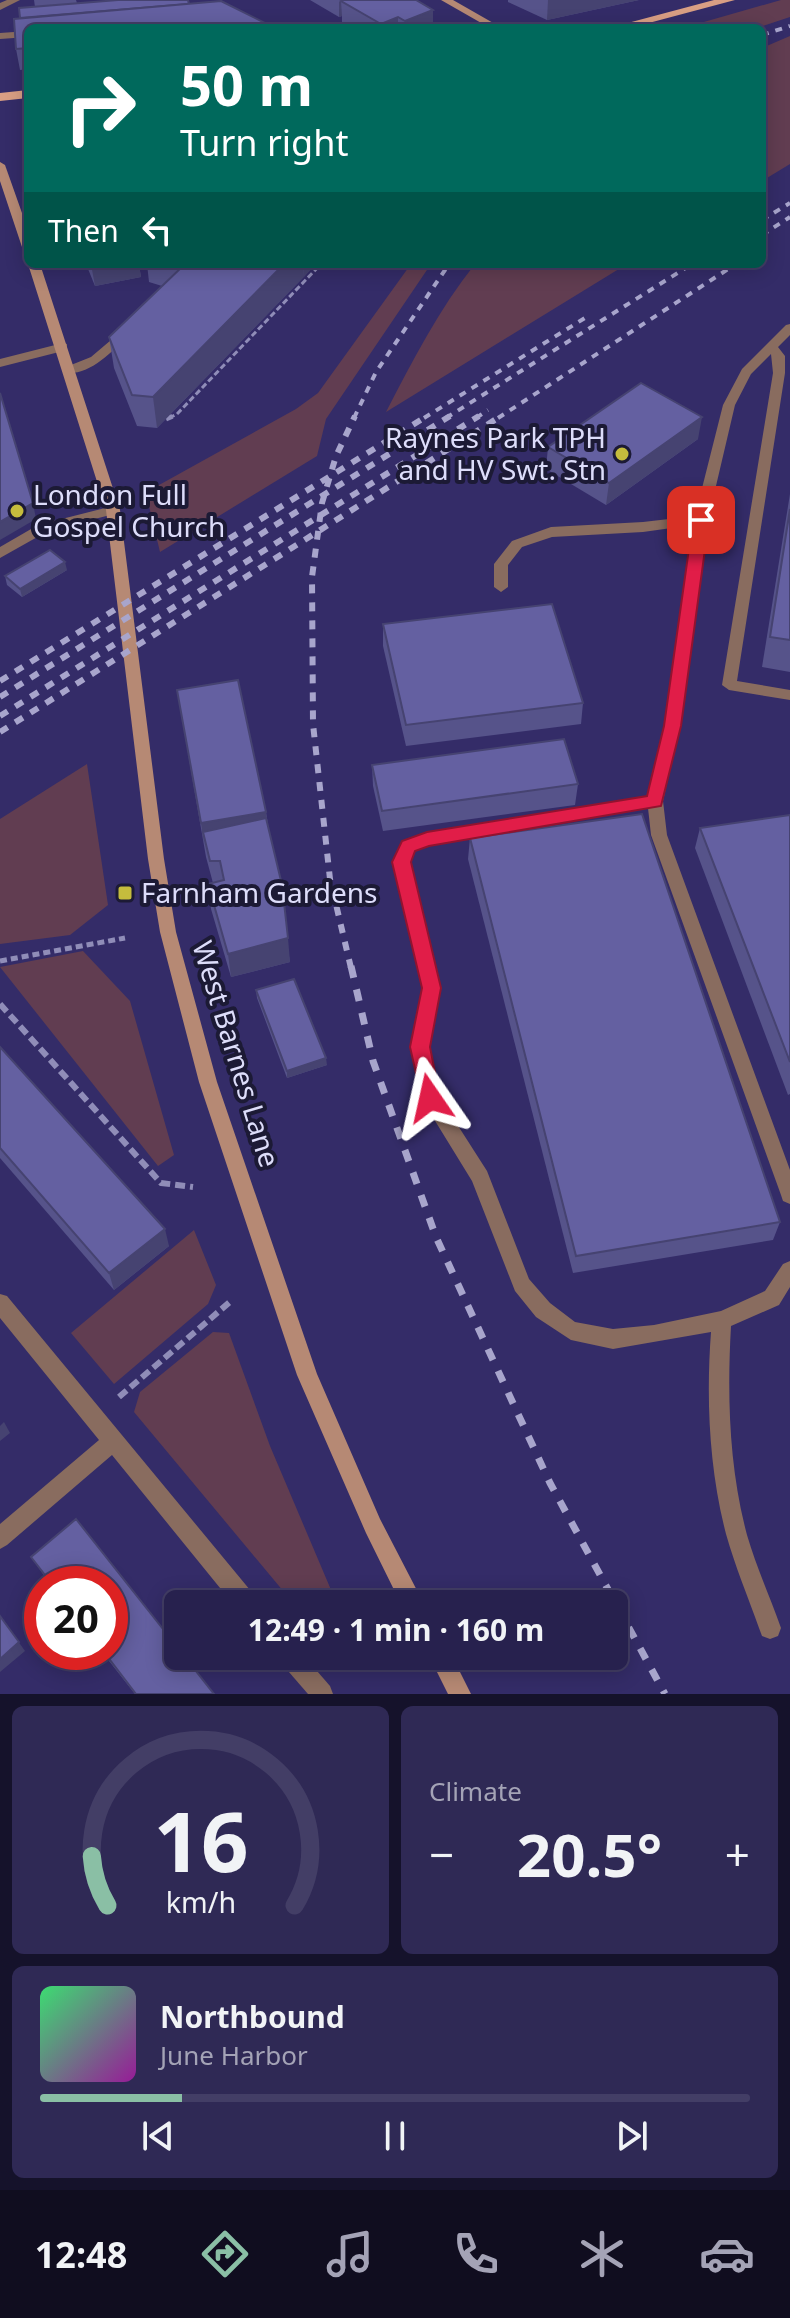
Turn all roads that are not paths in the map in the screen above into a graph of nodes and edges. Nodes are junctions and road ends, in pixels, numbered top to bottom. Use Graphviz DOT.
graph roads {
  1 [pos="15,0"];
  2 [pos="446,0"];
  3 [pos="729,0"];
  4 [pos="0,7"];
  5 [pos="490,24"];
  6 [pos="631,24"];
  7 [pos="24,34"];
  8 [pos="0,36"];
  9 [pos="24,94"];
  10 [pos="0,97"];
  11 [pos="0,165"];
  12 [pos="24,235"];
  13 [pos="35,268"];
  14 [pos="139,320"];
  15 [pos="790,328"];
  16 [pos="771,346"];
  17 [pos="63,347"];
  18 [pos="0,363"];
  19 [pos="70,370"];
  20 [pos="113,510"];
  21 [pos="701,520"];
  22 [pos="0,553"];
  23 [pos="501,587"];
  24 [pos="790,695"];
  25 [pos="655,801"];
  26 [pos="790,1195"];
  27 [pos="790,1270"];
  28 [pos="0,1303"];
  29 [pos="722,1320"];
  30 [pos="113,1441"];
  31 [pos="0,1538"];
  32 [pos="235,1590"];
  33 [pos="406,1590"];
  34 [pos="770,1628"];
  35 [pos="302,1670"];
  36 [pos="447,1670"];
  37 [pos="322,1694"];
  38 [pos="460,1694"];
  1 -- 4 [label="street"];
  2 -- 5 [label="main road"];
  3 -- 6 [label="main road"];
  7 -- 8 [label="street"];
  9 -- 10 [label="main road"];
  11 -- 12 [label="main road"];
  13 -- 17 [label="main road, West Barnes Lane"];
  14 -- 19 [label="street"];
  15 -- 16 [label="street"];
  16 -- 21 [label="street"];
  16 -- 24 [label="street"];
  17 -- 18 [label="street"];
  17 -- 19 [label="main road, West Barnes Lane"];
  19 -- 20 [label="main road, West Barnes Lane"];
  20 -- 22 [label="street"];
  20 -- 33 [label="main road, West Barnes Lane"];
  21 -- 23 [label="street"];
  21 -- 25 [label="street"];
  25 -- 26 [label="street"];
  25 -- 29 [label="street"];
  27 -- 29 [label="street"];
  28 -- 30 [label="street"];
  29 -- 34 [label="street"];
  30 -- 31 [label="street"];
  30 -- 32 [label="street"];
  35 -- 37 [label="street"];
  36 -- 38 [label="main road"];
}
